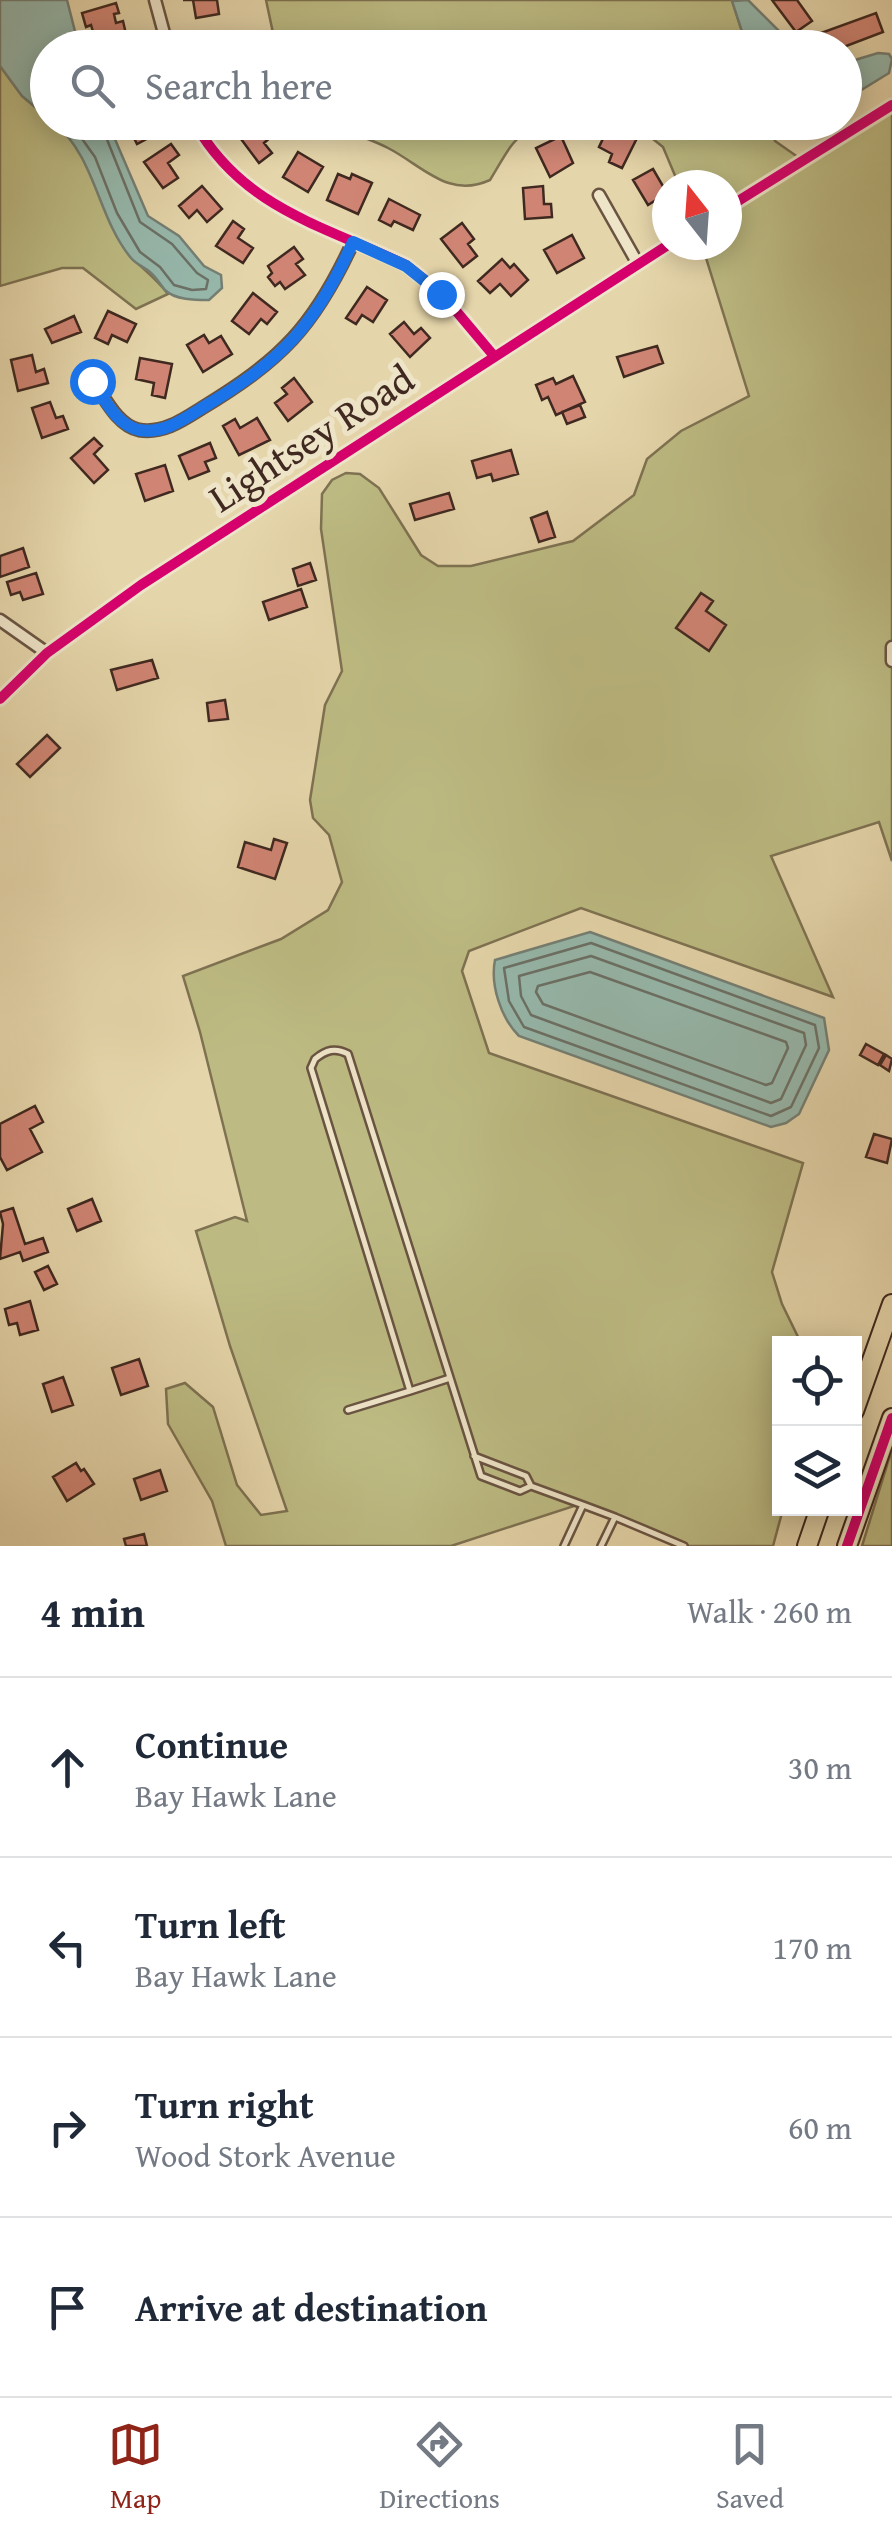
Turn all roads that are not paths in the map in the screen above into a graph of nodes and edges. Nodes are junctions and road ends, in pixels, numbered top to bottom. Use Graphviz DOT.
graph roads {
  1 [pos="155,0"];
  2 [pos="163,30"];
  3 [pos="892,105"];
  4 [pos="862,124"];
  5 [pos="206,140"];
  6 [pos="836,140"];
  7 [pos="599,196"];
  8 [pos="742,199"];
  9 [pos="353,242"];
  10 [pos="652,255"];
  11 [pos="638,264"];
  12 [pos="494,356"];
  13 [pos="92,381"];
  14 [pos="0,620"];
  15 [pos="892,646"];
  16 [pos="48,653"];
  17 [pos="892,661"];
  18 [pos="0,699"];
  19 [pos="892,1304"];
  20 [pos="450,1378"];
  21 [pos="862,1388"];
  22 [pos="410,1391"];
  23 [pos="348,1410"];
  24 [pos="892,1418"];
  25 [pos="474,1456"];
  26 [pos="531,1486"];
  27 [pos="583,1505"];
  28 [pos="817,1516"];
  29 [pos="615,1517"];
  30 [pos="564,1546"];
  31 [pos="601,1546"];
  32 [pos="684,1546"];
  33 [pos="807,1546"];
  34 [pos="847,1546"];
  1 -- 2 [label="street"];
  3 -- 4 [label="street"];
  5 -- 9 [label="street"];
  6 -- 8 [label="street"];
  7 -- 11 [label="street"];
  9 -- 12 [label="street"];
  9 -- 13 [label="street"];
  10 -- 11 [label="street, Lightsey Road"];
  11 -- 12 [label="street, Lightsey Road"];
  12 -- 16 [label="street, Lightsey Road"];
  14 -- 16 [label="street"];
  15 -- 17 [label="street"];
  16 -- 18 [label="street, Lightsey Road"];
  19 -- 21 [label="highway"];
  20 -- 22 [label="lane"];
  20 -- 22 [label="lane"];
  20 -- 25 [label="lane"];
  22 -- 23 [label="lane"];
  24 -- 34 [label="highway"];
  25 -- 26 [label="lane"];
  25 -- 26 [label="lane"];
  26 -- 27 [label="lane"];
  27 -- 29 [label="lane"];
  27 -- 30 [label="lane"];
  28 -- 33 [label="highway"];
  29 -- 31 [label="lane"];
  29 -- 32 [label="lane"];
}
